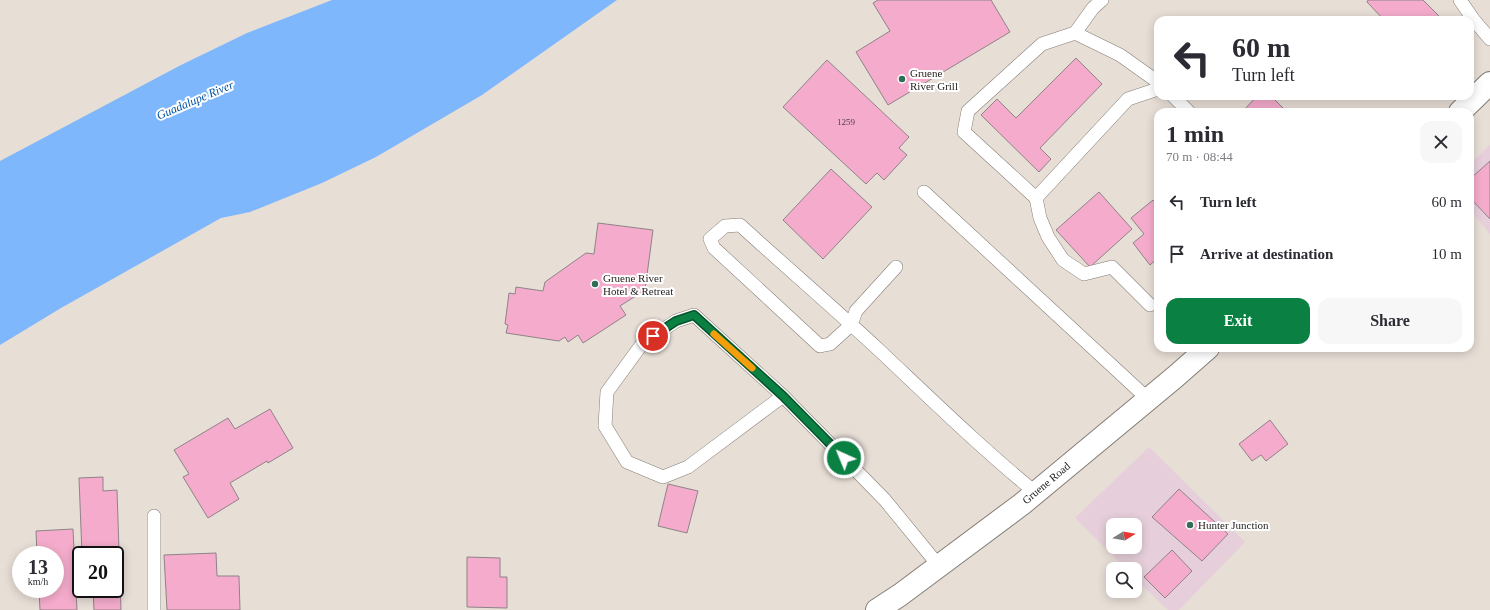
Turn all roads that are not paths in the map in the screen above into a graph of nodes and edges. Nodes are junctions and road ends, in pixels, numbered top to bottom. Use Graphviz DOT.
graph roads {
  1 [pos="1102,0"];
  2 [pos="1460,0"];
  3 [pos="1471,16"];
  4 [pos="1474,20"];
  5 [pos="1075,33"];
  6 [pos="1490,39"];
  7 [pos="1154,79"];
  8 [pos="1490,83"];
  9 [pos="1154,90"];
  10 [pos="1474,98"];
  11 [pos="1177,100"];
  12 [pos="1472,100"];
  13 [pos="1185,108"];
  14 [pos="1464,108"];
  15 [pos="924,192"];
  16 [pos="1036,198"];
  17 [pos="896,267"];
  18 [pos="1150,305"];
  19 [pos="852,325"];
  20 [pos="1203,352"];
  21 [pos="783,396"];
  22 [pos="1148,399"];
  23 [pos="1035,492"];
  24 [pos="154,516"];
  25 [pos="939,566"];
  26 [pos="154,610"];
  27 [pos="877,610"];
  1 -- 5 [label="lane"];
  2 -- 3 [label="lane"];
  4 -- 6 [label="lane"];
  5 -- 7 [label="lane"];
  5 -- 16 [label="lane"];
  8 -- 10 [label="street"];
  9 -- 16 [label="lane"];
  11 -- 13 [label="lane"];
  12 -- 14 [label="street"];
  15 -- 22 [label="lane"];
  16 -- 18 [label="lane"];
  17 -- 19 [label="lane"];
  19 -- 19 [label="lane"];
  19 -- 23 [label="lane"];
  20 -- 22 [label="street, Gruene Road"];
  21 -- 21 [label="lane"];
  21 -- 25 [label="lane"];
  22 -- 23 [label="street, Gruene Road"];
  23 -- 25 [label="street, Gruene Road"];
  24 -- 26 [label="lane"];
  25 -- 27 [label="street, Gruene Road"];
}
